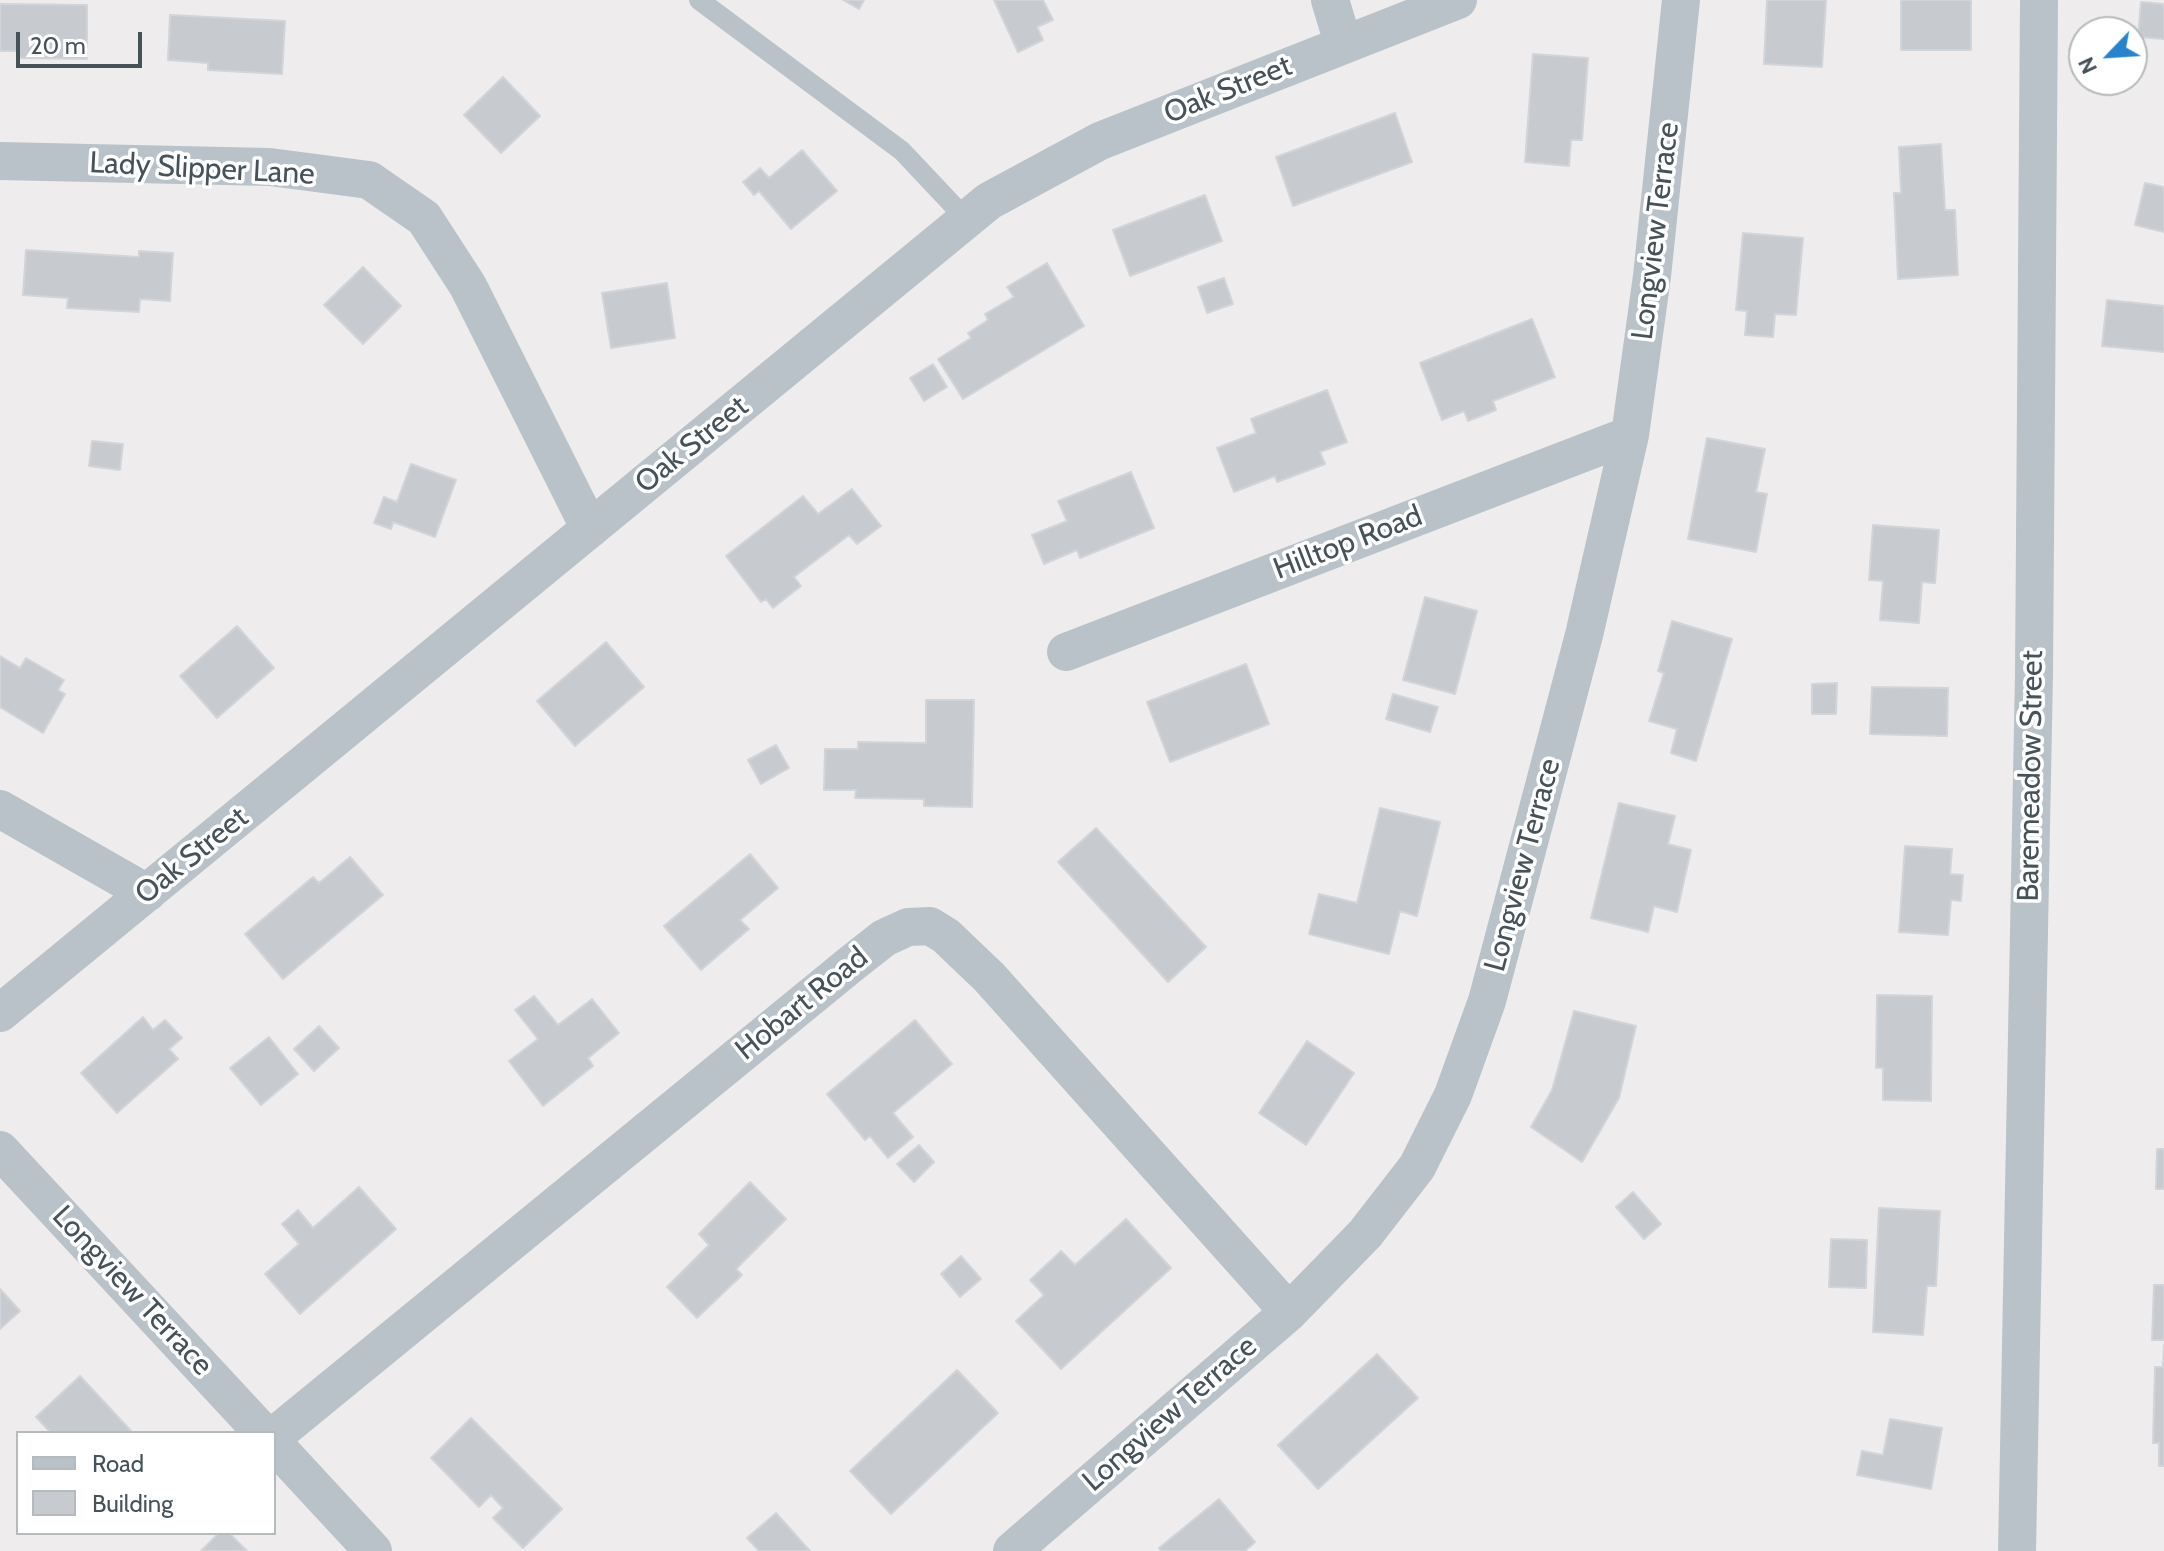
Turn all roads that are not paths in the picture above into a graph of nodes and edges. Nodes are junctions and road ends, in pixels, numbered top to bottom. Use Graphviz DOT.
graph roads {
  1 [pos="699,0"];
  2 [pos="1330,0"];
  3 [pos="1458,0"];
  4 [pos="1681,0"];
  5 [pos="2039,0"];
  6 [pos="1343,43"];
  7 [pos="0,161"];
  8 [pos="966,219"];
  9 [pos="1630,435"];
  10 [pos="590,529"];
  11 [pos="1066,652"];
  12 [pos="0,809"];
  13 [pos="147,893"];
  14 [pos="0,1013"];
  15 [pos="0,1150"];
  16 [pos="1289,1312"];
  17 [pos="261,1431"];
  18 [pos="276,1434"];
  19 [pos="276,1446"];
  20 [pos="373,1551"];
  21 [pos="1012,1551"];
  22 [pos="2017,1551"];
  1 -- 8 [label="lane"];
  2 -- 6 [label="street"];
  3 -- 6 [label="street, Oak Street"];
  4 -- 9 [label="street, Longview Terrace"];
  5 -- 22 [label="street, Baremeadow Street"];
  6 -- 8 [label="street, Oak Street"];
  7 -- 10 [label="street, Lady Slipper Lane"];
  8 -- 10 [label="street, Oak Street"];
  9 -- 11 [label="street, Hilltop Road"];
  9 -- 16 [label="street, Longview Terrace"];
  10 -- 13 [label="street, Oak Street"];
  12 -- 13 [label="street"];
  13 -- 14 [label="street, Oak Street"];
  15 -- 17 [label="street, Longview Terrace"];
  16 -- 18 [label="street, Hobart Road"];
  16 -- 21 [label="street, Longview Terrace"];
  19 -- 20 [label="street"];
}
